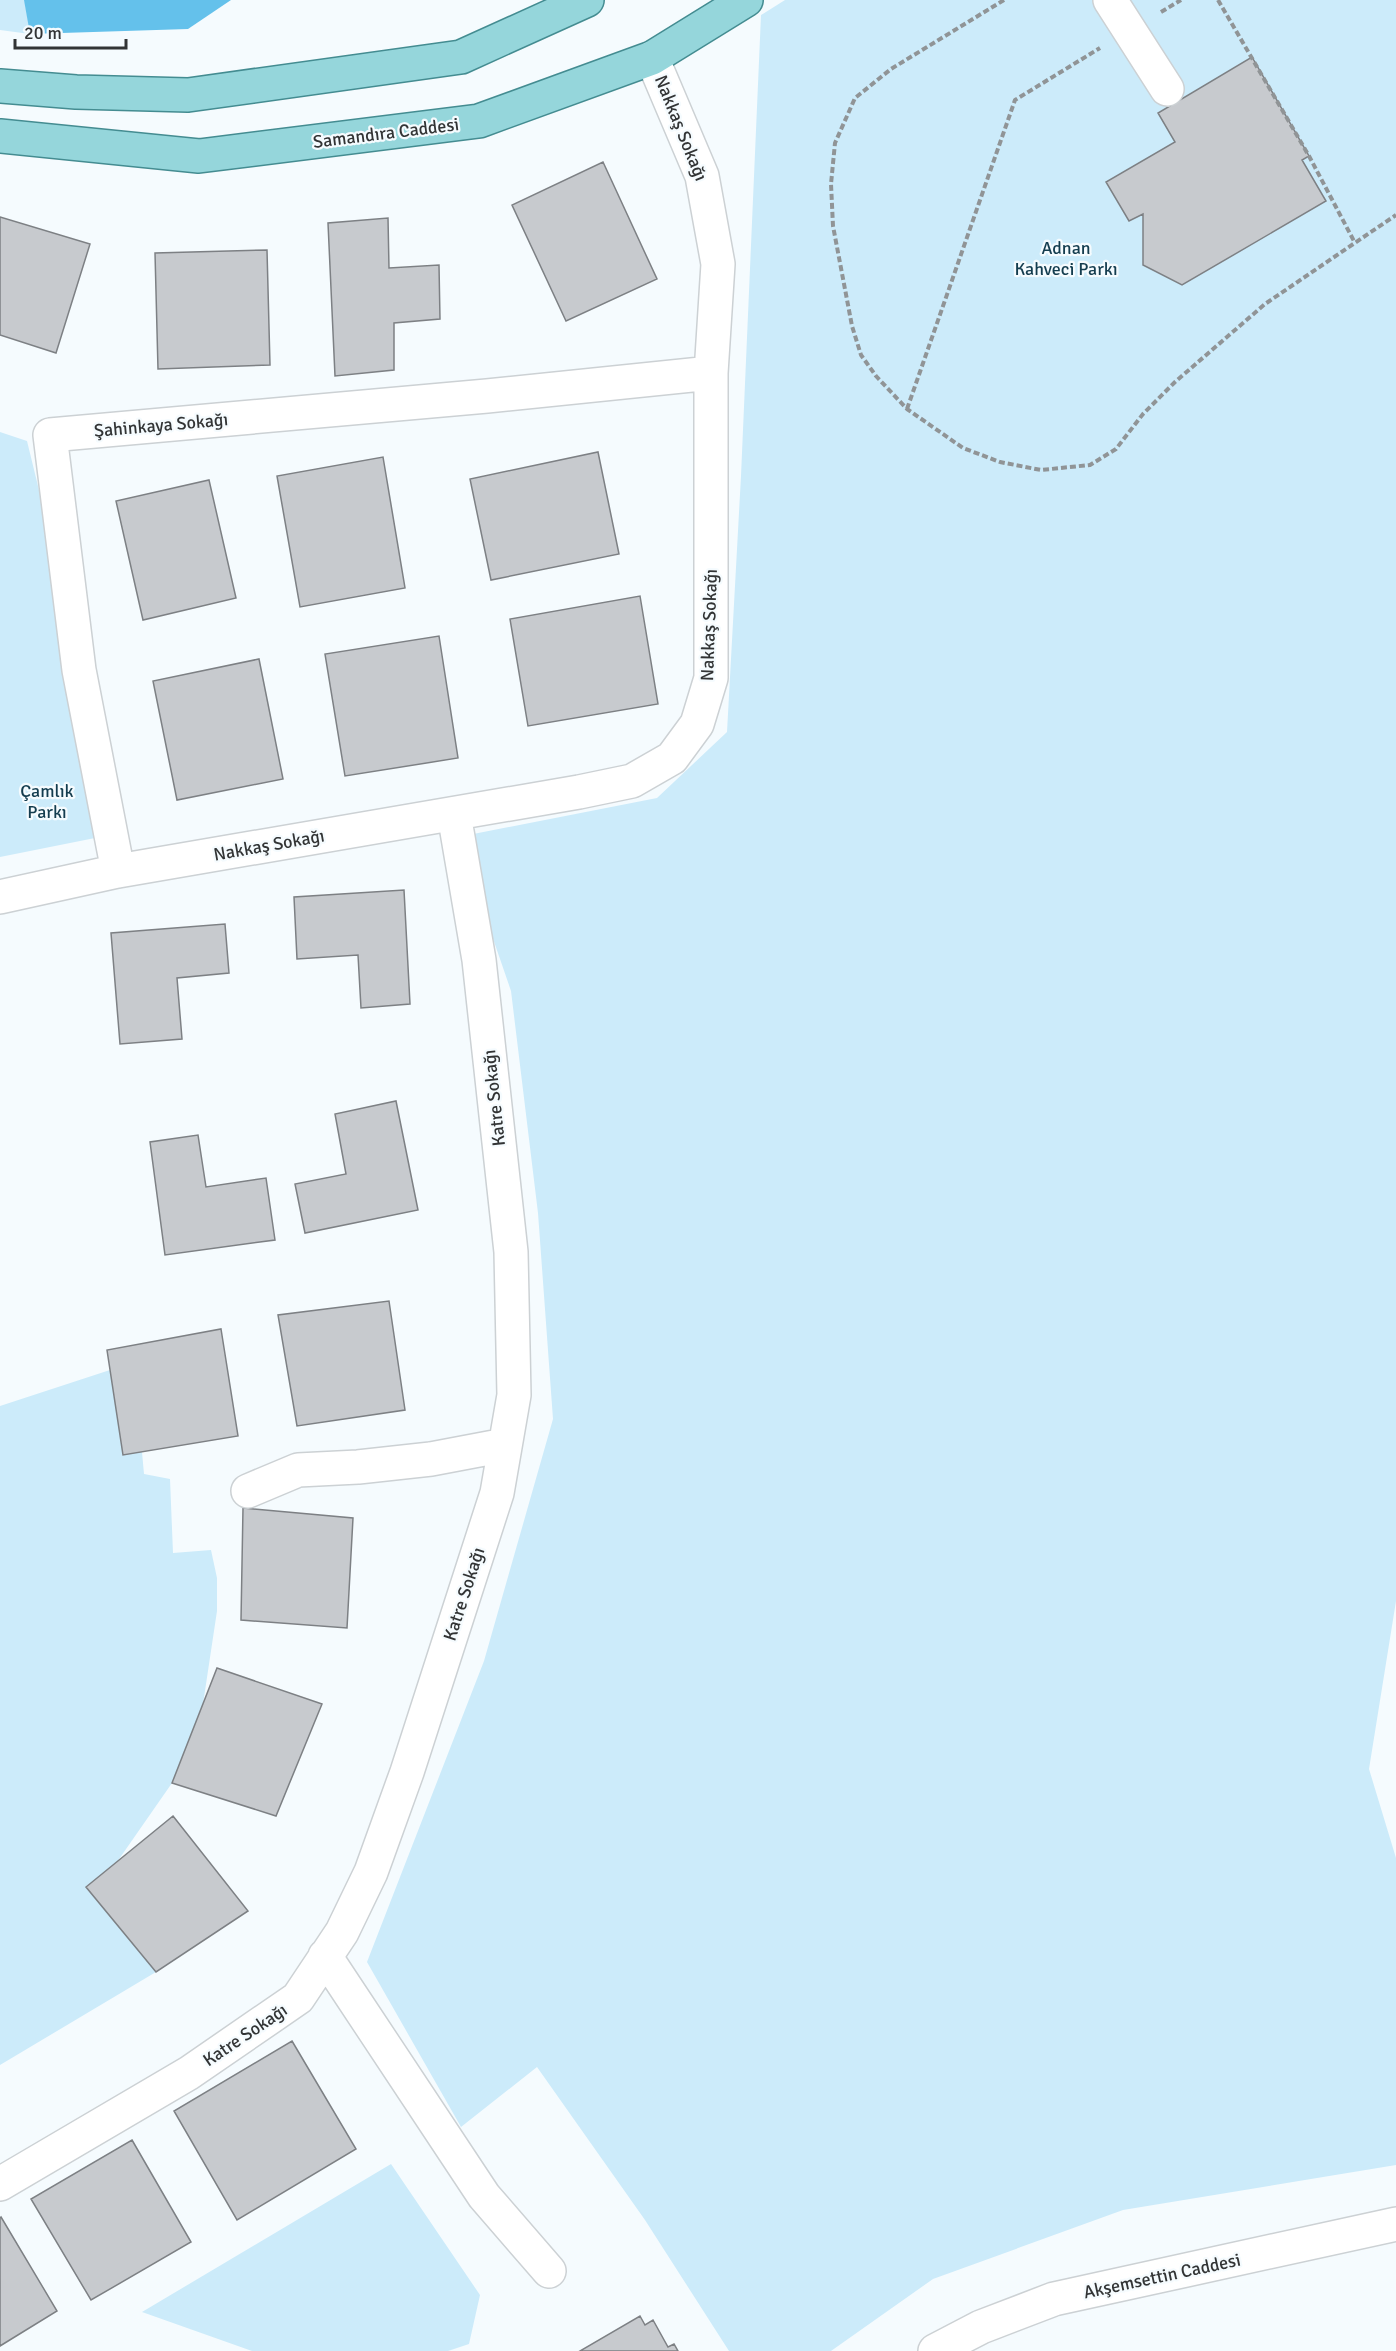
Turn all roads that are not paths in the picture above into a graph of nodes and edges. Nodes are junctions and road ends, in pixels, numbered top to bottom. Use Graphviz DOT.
graph roads {
  1 [pos="587,0"];
  2 [pos="746,0"];
  3 [pos="1110,0"];
  4 [pos="652,58"];
  5 [pos="0,86"];
  6 [pos="1167,89"];
  7 [pos="0,136"];
  8 [pos="711,373"];
  9 [pos="454,814"];
  10 [pos="118,871"];
  11 [pos="0,897"];
  12 [pos="505,1445"];
  13 [pos="248,1491"];
  14 [pos="325,1956"];
  15 [pos="0,2184"];
  16 [pos="1396,2224"];
  17 [pos="549,2271"];
  18 [pos="935,2351"];
  1 -- 5 [label="main road"];
  2 -- 4 [label="main road, Samandıra Caddesi"];
  3 -- 6 [label="street"];
  4 -- 7 [label="main road, Samandıra Caddesi"];
  4 -- 8 [label="street, Nakkaş Sokağı"];
  8 -- 9 [label="street, Nakkaş Sokağı"];
  8 -- 10 [label="street, Şahinkaya Sokağı"];
  9 -- 10 [label="street, Nakkaş Sokağı"];
  9 -- 12 [label="street, Katre Sokağı"];
  10 -- 11 [label="street, Nakkaş Sokağı"];
  12 -- 13 [label="street"];
  12 -- 14 [label="street, Katre Sokağı"];
  14 -- 15 [label="street, Katre Sokağı"];
  14 -- 17 [label="street"];
  16 -- 18 [label="street, Akşemsettin Caddesi"];
}
